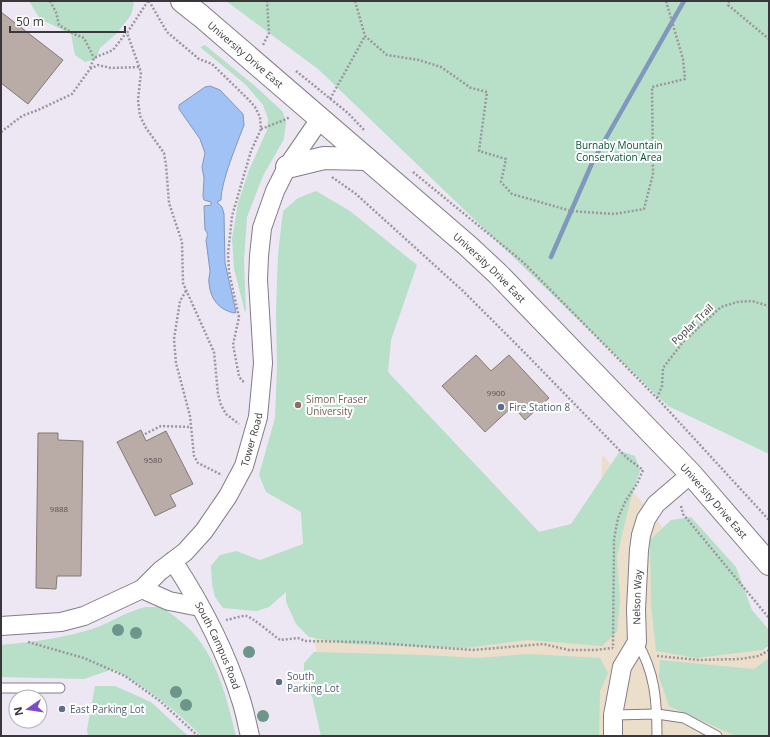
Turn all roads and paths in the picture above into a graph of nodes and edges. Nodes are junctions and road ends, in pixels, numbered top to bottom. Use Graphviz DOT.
graph roads {
  1 [pos="50,1"];
  2 [pos="148,1"];
  3 [pos="182,1"];
  4 [pos="267,1"];
  5 [pos="355,1"];
  6 [pos="666,1"];
  7 [pos="729,1"];
  8 [pos="127,33"];
  9 [pos="365,36"];
  10 [pos="769,39"];
  11 [pos="263,46"];
  12 [pos="94,58"];
  13 [pos="140,68"];
  14 [pos="90,69"];
  15 [pos="330,98"];
  16 [pos="292,115"];
  17 [pos="320,119"];
  18 [pos="261,129"];
  19 [pos="1,132"];
  20 [pos="367,159"];
  21 [pos="287,168"];
  22 [pos="329,175"];
  23 [pos="186,291"];
  24 [pos="769,306"];
  25 [pos="249,382"];
  26 [pos="656,398"];
  27 [pos="240,424"];
  28 [pos="191,427"];
  29 [pos="145,434"];
  30 [pos="691,474"];
  31 [pos="223,475"];
  32 [pos="681,506"];
  33 [pos="173,561"];
  34 [pos="769,564"];
  35 [pos="142,589"];
  36 [pos="200,607"];
  37 [pos="769,618"];
  38 [pos="220,621"];
  39 [pos="1,626"];
  40 [pos="25,641"];
  41 [pos="613,648"];
  42 [pos="640,648"];
  43 [pos="769,650"];
  44 [pos="613,655"];
  45 [pos="1,688"];
  46 [pos="60,688"];
  47 [pos="657,714"];
  48 [pos="613,715"];
  49 [pos="198,736"];
  50 [pos="250,736"];
  51 [pos="613,736"];
  52 [pos="657,736"];
  53 [pos="717,736"];
  1 -- 12 [label="path"];
  2 -- 8 [label="path"];
  2 -- 18 [label="path"];
  3 -- 17 [label="street, University Drive East"];
  4 -- 11 [label="path"];
  5 -- 9 [label="path"];
  6 -- 9 [label="path"];
  7 -- 10 [label="path"];
  8 -- 12 [label="path"];
  8 -- 13 [label="path"];
  9 -- 15 [label="path"];
  12 -- 14 [label="path"];
  13 -- 14 [label="path"];
  13 -- 23 [label="path"];
  14 -- 19 [label="path"];
  16 -- 18 [label="path"];
  17 -- 20 [label="street, University Drive East"];
  17 -- 21 [label="street, Tower Road"];
  18 -- 25 [label="path"];
  20 -- 21 [label="street"];
  20 -- 30 [label="street, University Drive East"];
  21 -- 33 [label="street, Tower Road"];
  22 -- 41 [label="path"];
  23 -- 27 [label="path"];
  23 -- 28 [label="path"];
  24 -- 26 [label="path, Poplar Trail"];
  28 -- 29 [label="path"];
  28 -- 31 [label="path"];
  30 -- 34 [label="street, University Drive East"];
  30 -- 42 [label="street, Nelson Way"];
  32 -- 37 [label="path"];
  33 -- 35 [label="street, Tower Road"];
  33 -- 36 [label="street, South Campus Road"];
  35 -- 36 [label="street"];
  35 -- 39 [label="street, Tower Road"];
  36 -- 50 [label="street, South Campus Road"];
  38 -- 41 [label="path"];
  40 -- 49 [label="path"];
  41 -- 44 [label="path"];
  42 -- 43 [label="path"];
  42 -- 47 [label="lane"];
  42 -- 48 [label="street"];
  45 -- 46 [label="lane"];
  47 -- 48 [label="lane"];
  47 -- 52 [label="lane"];
  47 -- 53 [label="lane"];
  48 -- 51 [label="street"];
}
